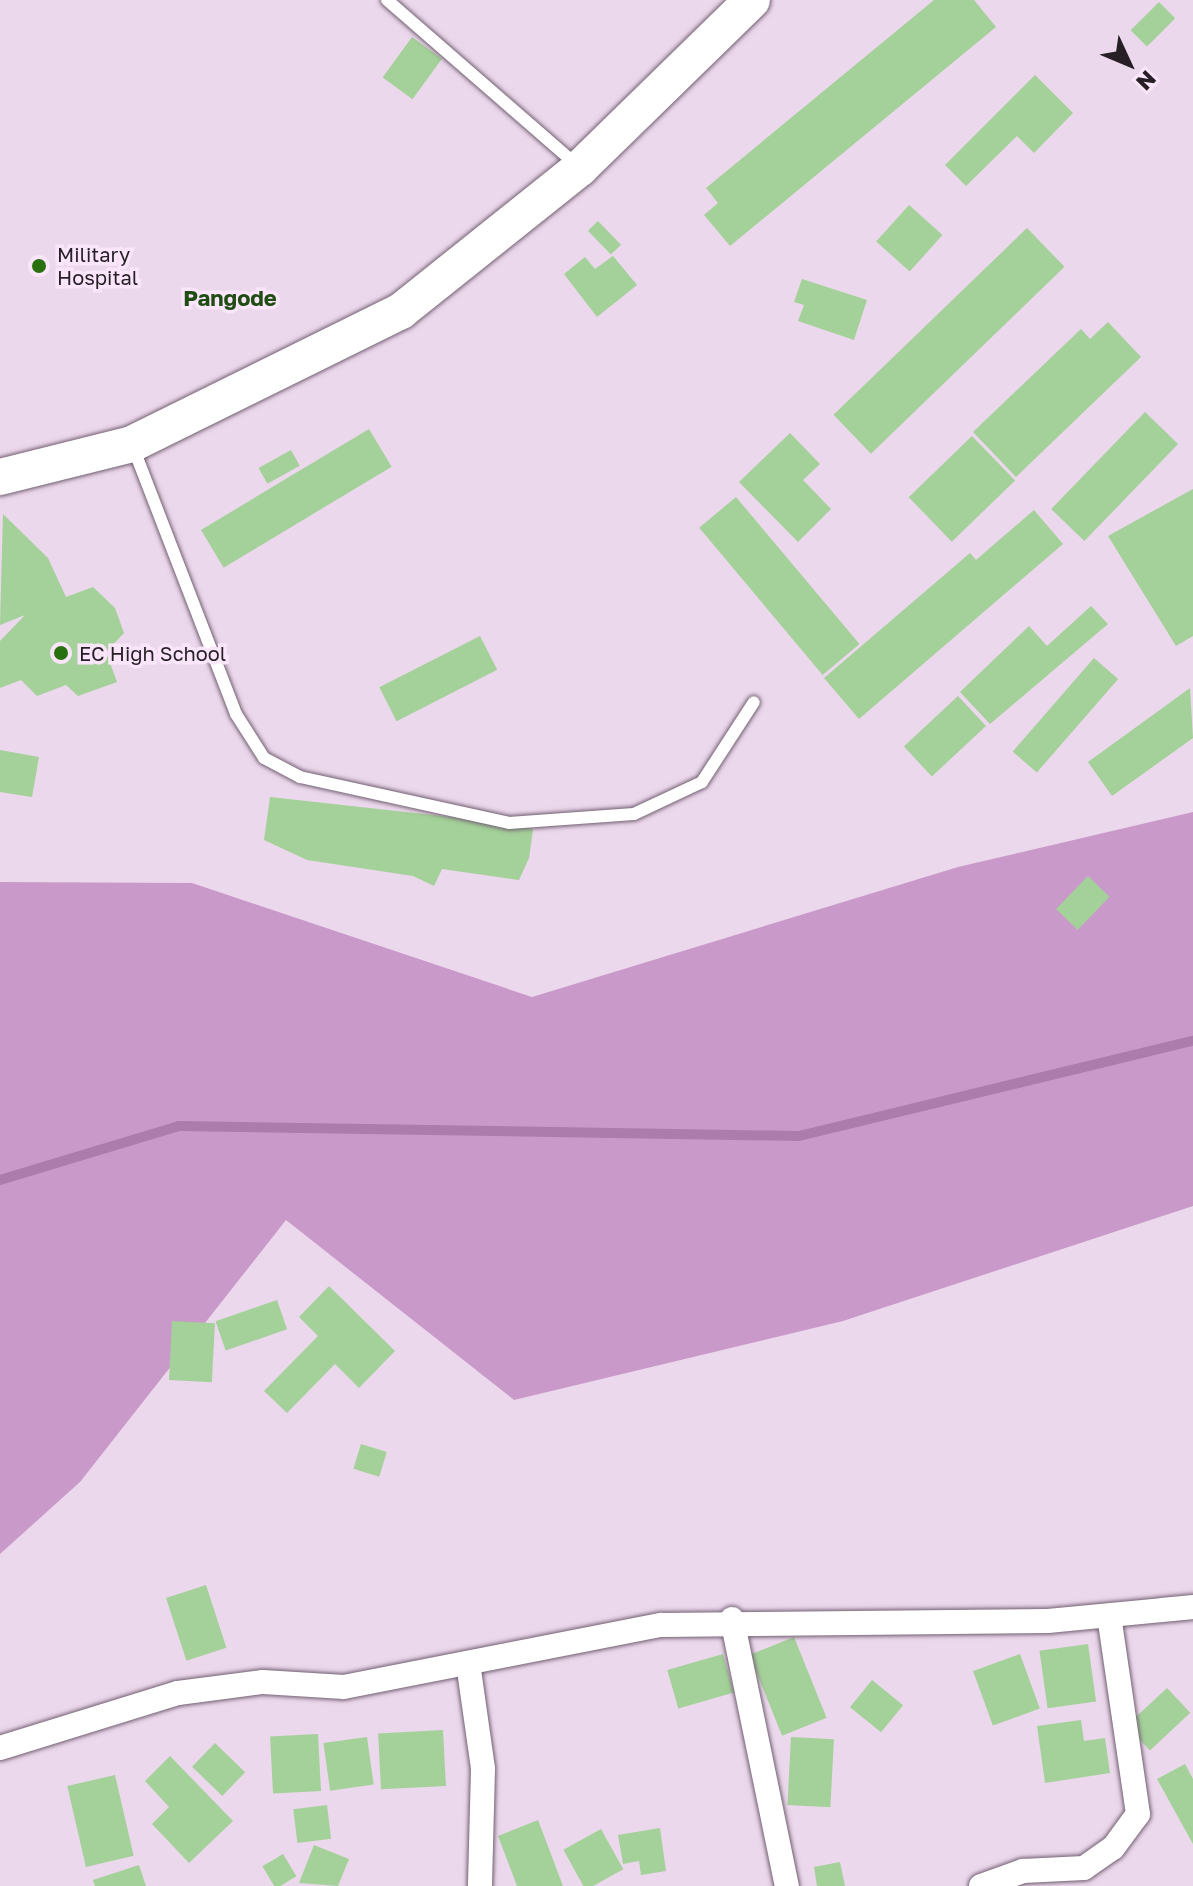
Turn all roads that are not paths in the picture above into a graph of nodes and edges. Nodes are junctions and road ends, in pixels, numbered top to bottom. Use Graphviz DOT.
graph roads {
  1 [pos="387,0"];
  2 [pos="752,0"];
  3 [pos="580,168"];
  4 [pos="132,444"];
  5 [pos="0,477"];
  6 [pos="754,702"];
  7 [pos="1193,1607"];
  8 [pos="1109,1616"];
  9 [pos="732,1619"];
  10 [pos="468,1663"];
  11 [pos="0,1748"];
  12 [pos="1025,1879"];
  13 [pos="480,1886"];
  14 [pos="787,1886"];
  15 [pos="981,1886"];
  1 -- 3 [label="lane"];
  2 -- 3 [label="main road"];
  3 -- 4 [label="main road"];
  4 -- 5 [label="main road"];
  4 -- 6 [label="lane"];
  7 -- 8 [label="street"];
  8 -- 9 [label="street"];
  8 -- 12 [label="street"];
  9 -- 10 [label="street"];
  9 -- 14 [label="street"];
  10 -- 11 [label="street"];
  10 -- 13 [label="street"];
  12 -- 15 [label="street"];
}
